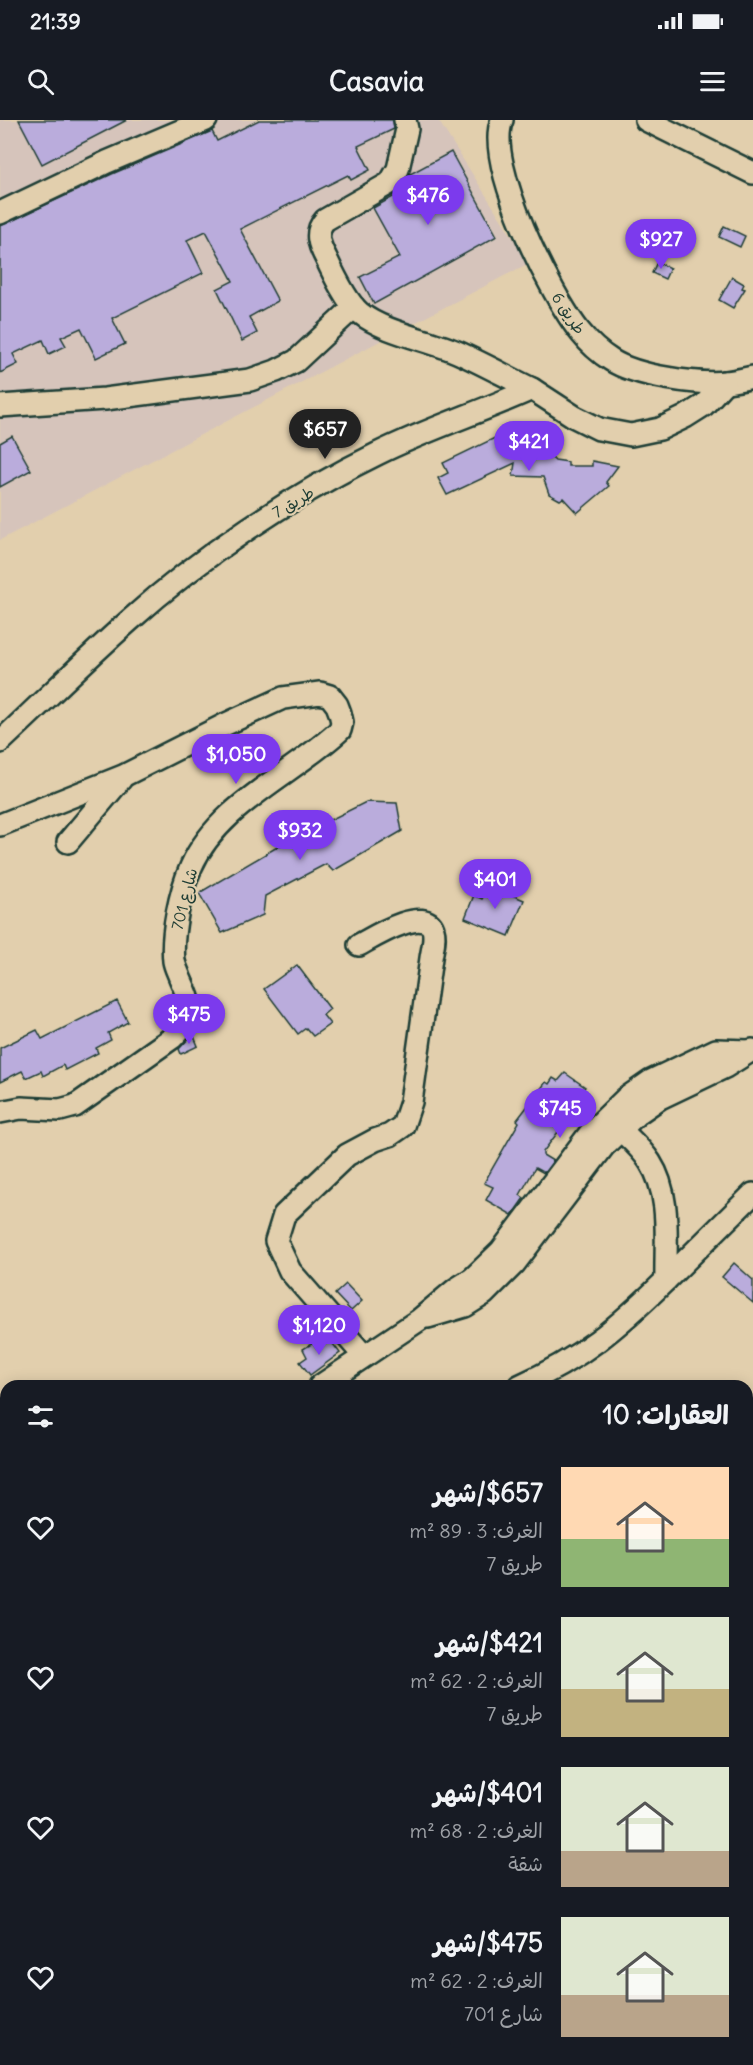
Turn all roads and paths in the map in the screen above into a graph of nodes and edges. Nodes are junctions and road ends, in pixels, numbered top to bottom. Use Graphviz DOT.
graph roads {
  1 [pos="206,120"];
  2 [pos="405,120"];
  3 [pos="646,120"];
  4 [pos="500,121"];
  5 [pos="753,173"];
  6 [pos="0,213"];
  7 [pos="354,307"];
  8 [pos="753,377"];
  9 [pos="726,382"];
  10 [pos="532,388"];
  11 [pos="0,406"];
  12 [pos="0,742"];
  13 [pos="123,777"];
  14 [pos="0,825"];
  15 [pos="68,842"];
  16 [pos="359,945"];
  17 [pos="752,1050"];
  18 [pos="0,1112"];
  19 [pos="614,1123"];
  20 [pos="753,1194"];
  21 [pos="666,1280"];
  22 [pos="364,1356"];
  23 [pos="329,1380"];
  24 [pos="533,1380"];
  1 -- 6 [label="street"];
  2 -- 7 [label="street"];
  3 -- 5 [label="street"];
  4 -- 9 [label="street, طريق 6"];
  7 -- 10 [label="street"];
  7 -- 11 [label="street"];
  8 -- 9 [label="street, طريق 6"];
  9 -- 10 [label="street"];
  10 -- 12 [label="street, طريق 7"];
  13 -- 14 [label="street, شارع 701"];
  13 -- 15 [label="street"];
  13 -- 18 [label="street, شارع 701"];
  16 -- 22 [label="street"];
  17 -- 19 [label="street"];
  19 -- 21 [label="street"];
  19 -- 22 [label="street"];
  20 -- 21 [label="street"];
  21 -- 24 [label="street"];
  22 -- 23 [label="street"];
}
